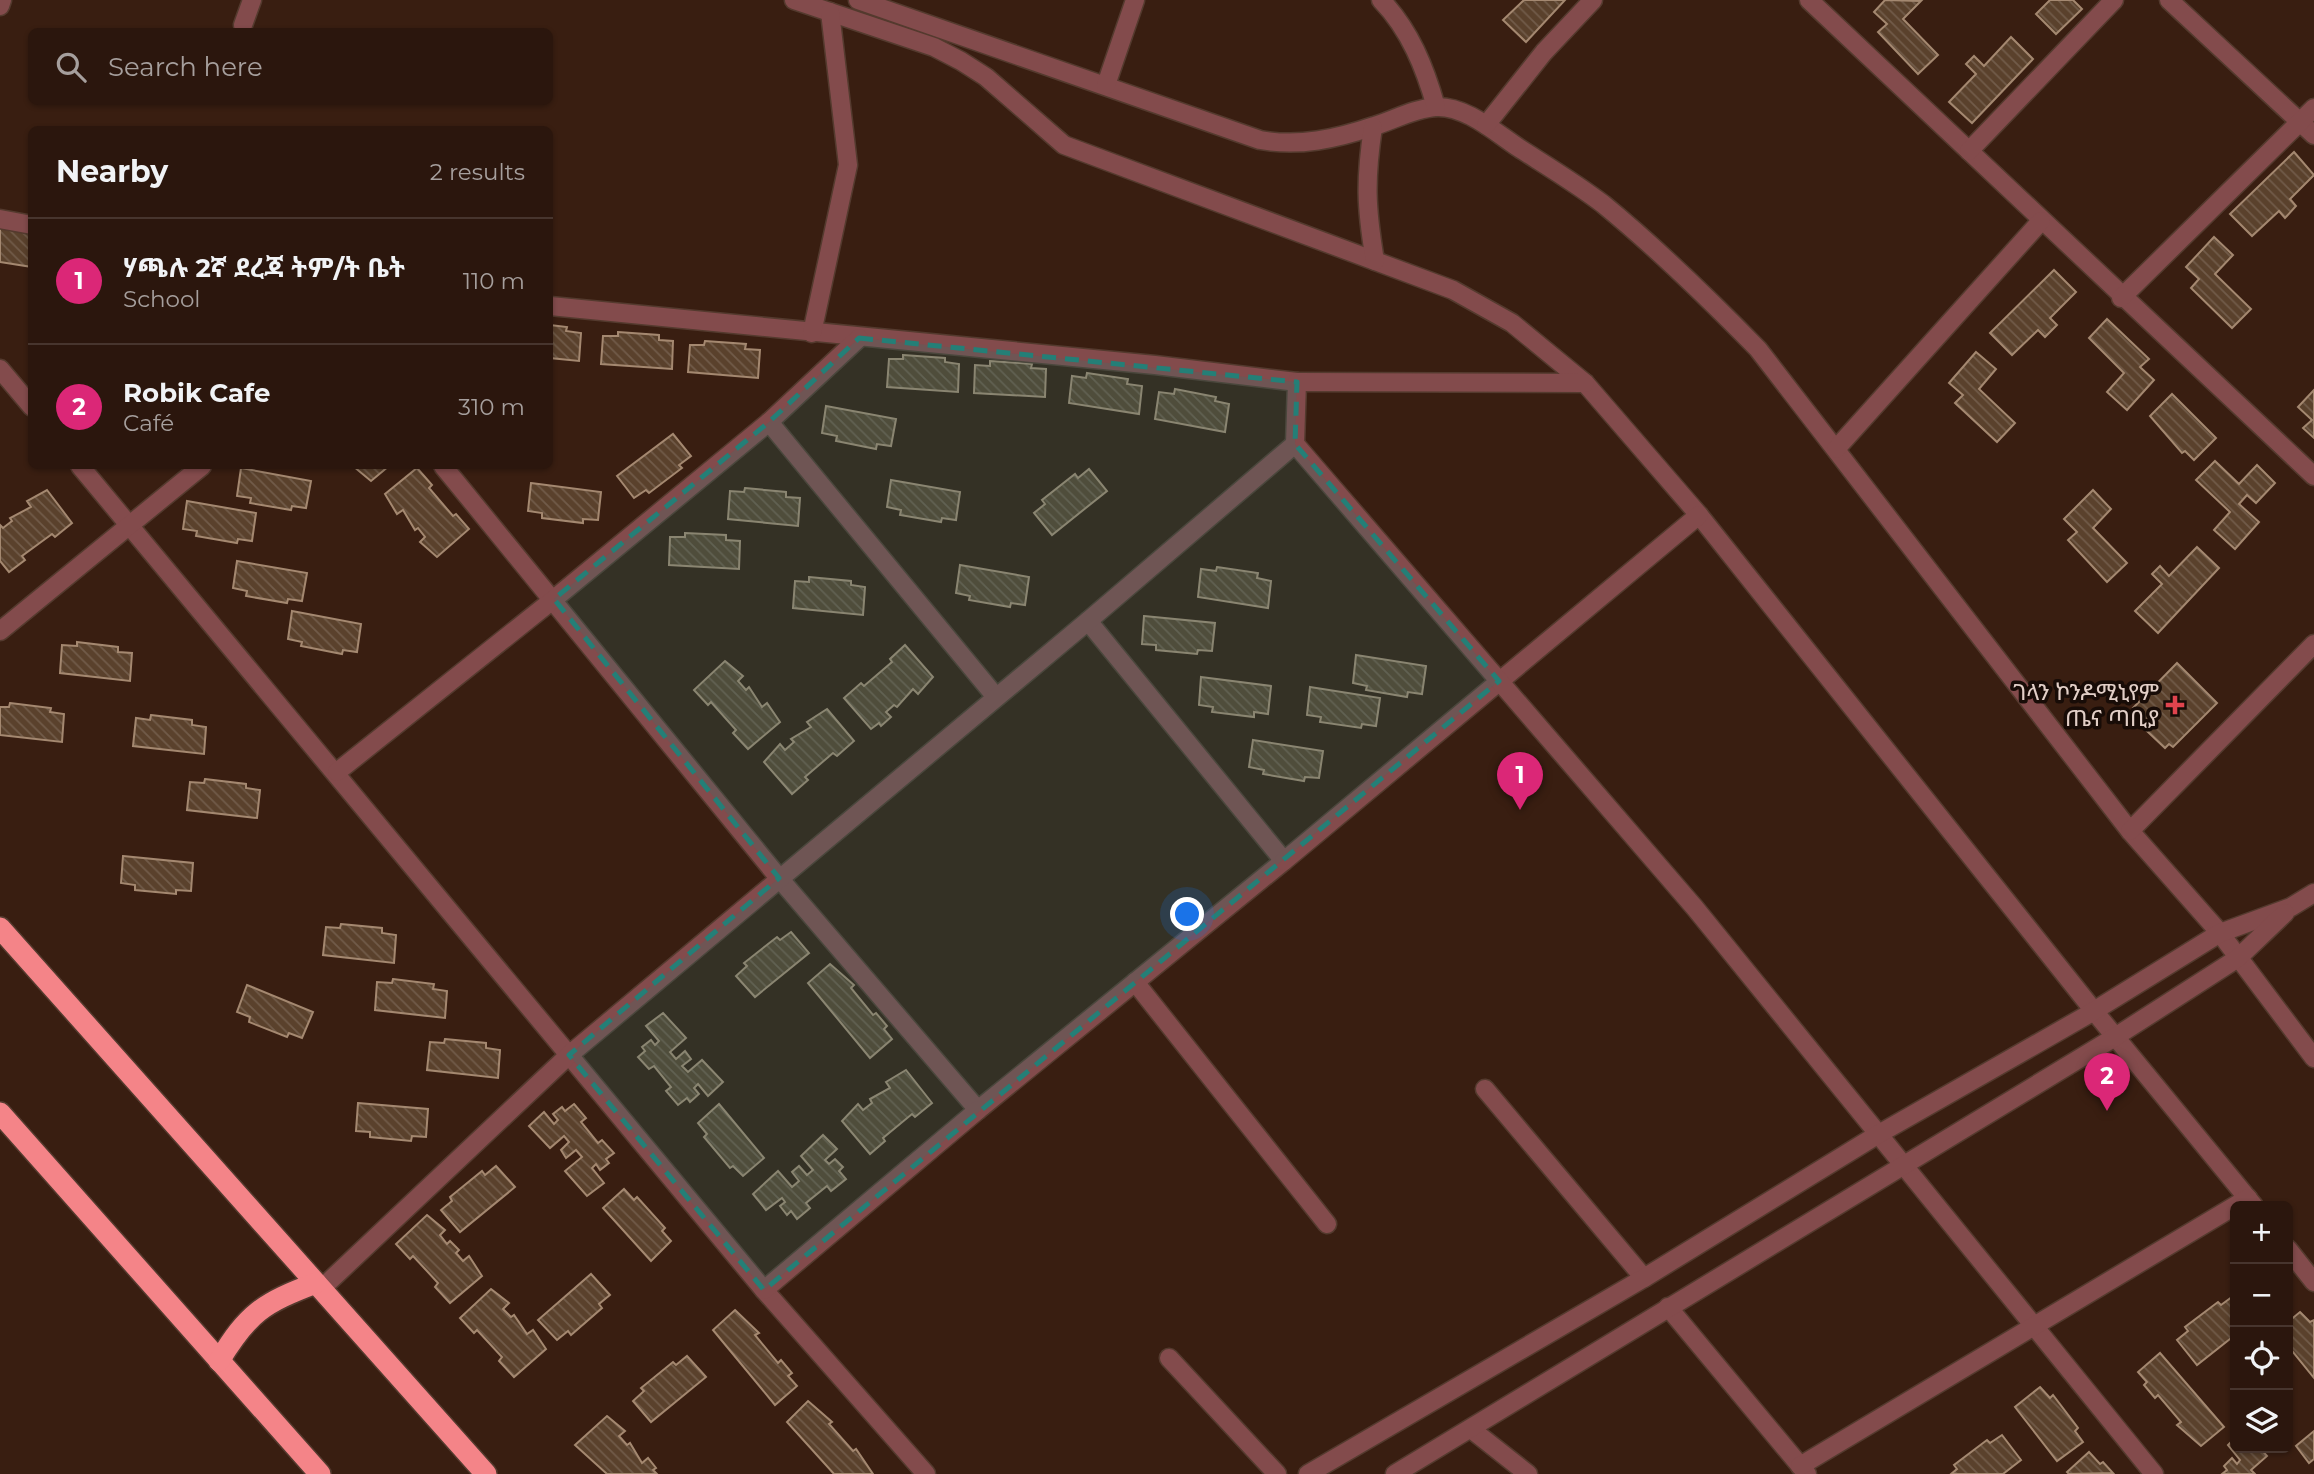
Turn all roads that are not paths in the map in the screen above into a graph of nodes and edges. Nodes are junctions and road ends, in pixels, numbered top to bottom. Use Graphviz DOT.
graph roads {
  1 [pos="2,0"];
  2 [pos="252,0"];
  3 [pos="794,0"];
  4 [pos="859,0"];
  5 [pos="1135,0"];
  6 [pos="1381,0"];
  7 [pos="1593,0"];
  8 [pos="1809,0"];
  9 [pos="2114,0"];
  10 [pos="2169,0"];
  11 [pos="0,6"];
  12 [pos="830,12"];
  13 [pos="243,25"];
  14 [pos="1106,85"];
  15 [pos="1436,107"];
  16 [pos="2314,108"];
  17 [pos="2301,123"];
  18 [pos="1486,125"];
  19 [pos="1373,127"];
  20 [pos="2314,135"];
  21 [pos="1969,151"];
  22 [pos="0,219"];
  23 [pos="2042,221"];
  24 [pos="28,224"];
  25 [pos="1375,261"];
  26 [pos="2122,298"];
  27 [pos="553,306"];
  28 [pos="812,333"];
  29 [pos="859,338"];
  30 [pos="0,369"];
  31 [pos="1297,382"];
  32 [pos="1585,383"];
  33 [pos="28,402"];
  34 [pos="769,422"];
  35 [pos="1295,444"];
  36 [pos="1836,449"];
  37 [pos="83,469"];
  38 [pos="198,469"];
  39 [pos="446,469"];
  40 [pos="2314,476"];
  41 [pos="1699,515"];
  42 [pos="130,525"];
  43 [pos="554,599"];
  44 [pos="1088,621"];
  45 [pos="0,631"];
  46 [pos="2314,644"];
  47 [pos="1499,681"];
  48 [pos="996,697"];
  49 [pos="337,772"];
  50 [pos="2130,831"];
  51 [pos="1284,861"];
  52 [pos="779,878"];
  53 [pos="2314,893"];
  54 [pos="2291,907"];
  55 [pos="0,928"];
  56 [pos="2220,933"];
  57 [pos="2238,958"];
  58 [pos="1135,982"];
  59 [pos="2094,1011"];
  60 [pos="2115,1037"];
  61 [pos="569,1055"];
  62 [pos="2314,1058"];
  63 [pos="1485,1089"];
  64 [pos="978,1110"];
  65 [pos="0,1113"];
  66 [pos="1877,1135"];
  67 [pos="1901,1165"];
  68 [pos="2250,1201"];
  69 [pos="2230,1214"];
  70 [pos="1327,1223"];
  71 [pos="2293,1255"];
  72 [pos="1644,1278"];
  73 [pos="2314,1282"];
  74 [pos="318,1286"];
  75 [pos="764,1290"];
  76 [pos="1668,1307"];
  77 [pos="2031,1326"];
  78 [pos="1169,1359"];
  79 [pos="219,1361"];
  80 [pos="1471,1429"];
  81 [pos="1803,1470"];
  82 [pos="320,1474"];
  83 [pos="486,1474"];
  84 [pos="926,1474"];
  85 [pos="1277,1474"];
  86 [pos="1308,1474"];
  87 [pos="1395,1474"];
  88 [pos="1528,1474"];
  89 [pos="2154,1474"];
  1 -- 11 [label="street"];
  2 -- 13 [label="street"];
  3 -- 12 [label="street"];
  4 -- 14 [label="street"];
  5 -- 14 [label="street"];
  6 -- 15 [label="street"];
  7 -- 18 [label="street"];
  8 -- 21 [label="street"];
  9 -- 21 [label="street"];
  10 -- 17 [label="street"];
  12 -- 25 [label="street"];
  12 -- 28 [label="street"];
  14 -- 19 [label="street"];
  15 -- 18 [label="street"];
  15 -- 19 [label="street"];
  16 -- 17 [label="street"];
  17 -- 20 [label="street"];
  17 -- 26 [label="street"];
  18 -- 36 [label="street"];
  19 -- 25 [label="street"];
  21 -- 23 [label="street"];
  22 -- 24 [label="street"];
  23 -- 26 [label="street"];
  23 -- 36 [label="street"];
  25 -- 32 [label="street"];
  26 -- 40 [label="street"];
  27 -- 28 [label="street"];
  28 -- 29 [label="street"];
  29 -- 31 [label="street"];
  29 -- 34 [label="street"];
  30 -- 33 [label="street"];
  31 -- 32 [label="street"];
  31 -- 35 [label="street"];
  32 -- 41 [label="street"];
  34 -- 43 [label="street"];
  34 -- 48 [label="street"];
  35 -- 44 [label="street"];
  35 -- 47 [label="street"];
  36 -- 50 [label="street"];
  37 -- 42 [label="street"];
  38 -- 42 [label="street"];
  39 -- 43 [label="street"];
  41 -- 47 [label="street"];
  41 -- 59 [label="street"];
  42 -- 45 [label="street"];
  42 -- 49 [label="street"];
  43 -- 49 [label="street"];
  43 -- 52 [label="street"];
  44 -- 48 [label="street"];
  44 -- 51 [label="street"];
  46 -- 50 [label="street"];
  47 -- 51 [label="street"];
  47 -- 66 [label="street"];
  48 -- 52 [label="street"];
  49 -- 61 [label="street"];
  50 -- 56 [label="street"];
  51 -- 58 [label="street"];
  52 -- 61 [label="street"];
  52 -- 64 [label="street"];
  53 -- 54 [label="street"];
  54 -- 56 [label="street"];
  54 -- 57 [label="street"];
  55 -- 74 [label="highway"];
  56 -- 57 [label="street"];
  56 -- 59 [label="street"];
  57 -- 60 [label="street"];
  57 -- 62 [label="street"];
  58 -- 64 [label="street"];
  58 -- 70 [label="street"];
  59 -- 60 [label="street"];
  59 -- 66 [label="street"];
  60 -- 67 [label="street"];
  60 -- 68 [label="street"];
  61 -- 74 [label="street"];
  61 -- 75 [label="street"];
  63 -- 72 [label="street"];
  64 -- 75 [label="street"];
  65 -- 79 [label="highway"];
  66 -- 67 [label="street"];
  66 -- 72 [label="street"];
  67 -- 76 [label="street"];
  67 -- 77 [label="street"];
  69 -- 77 [label="street"];
  71 -- 73 [label="street"];
  72 -- 86 [label="street"];
  74 -- 79 [label="highway"];
  74 -- 83 [label="highway"];
  75 -- 84 [label="street"];
  76 -- 80 [label="street"];
  76 -- 81 [label="street"];
  77 -- 81 [label="street"];
  77 -- 89 [label="street"];
  78 -- 85 [label="street"];
  79 -- 82 [label="highway"];
  80 -- 87 [label="street"];
  80 -- 88 [label="street"];
}
